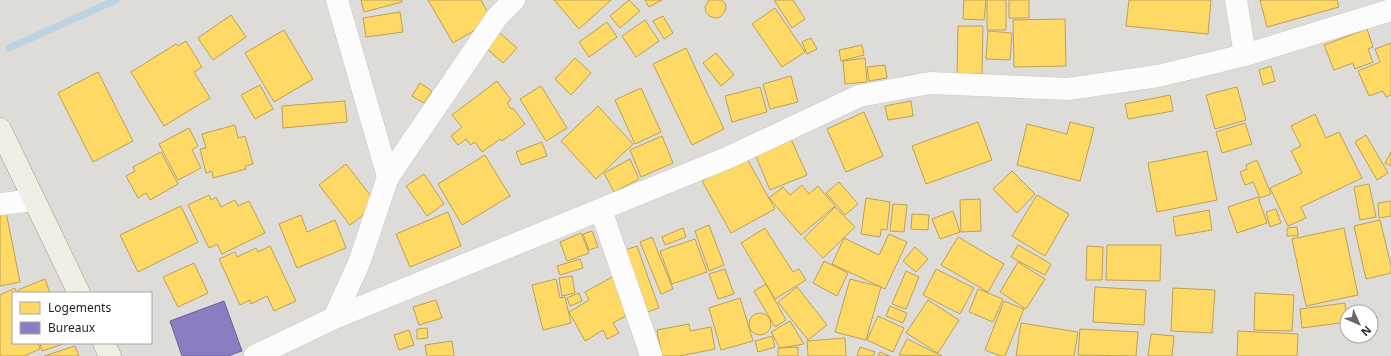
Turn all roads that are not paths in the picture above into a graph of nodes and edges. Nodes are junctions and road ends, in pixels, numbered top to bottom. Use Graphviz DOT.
graph roads {
  1 [pos="337,0"];
  2 [pos="514,0"];
  3 [pos="1236,0"];
  4 [pos="1391,10"];
  5 [pos="1245,55"];
  6 [pos="0,129"];
  7 [pos="388,177"];
  8 [pos="34,200"];
  9 [pos="0,204"];
  10 [pos="601,210"];
  11 [pos="80,292"];
  12 [pos="334,318"];
  13 [pos="104,344"];
  14 [pos="110,356"];
  15 [pos="255,356"];
  16 [pos="650,356"];
  1 -- 7 [label="street"];
  2 -- 7 [label="street"];
  3 -- 5 [label="street"];
  4 -- 5 [label="street"];
  5 -- 10 [label="street"];
  6 -- 8 [label="main road"];
  7 -- 12 [label="street"];
  8 -- 9 [label="street"];
  8 -- 11 [label="main road"];
  10 -- 12 [label="street"];
  10 -- 16 [label="street"];
  12 -- 15 [label="street"];
  13 -- 14 [label="main road"];
}
